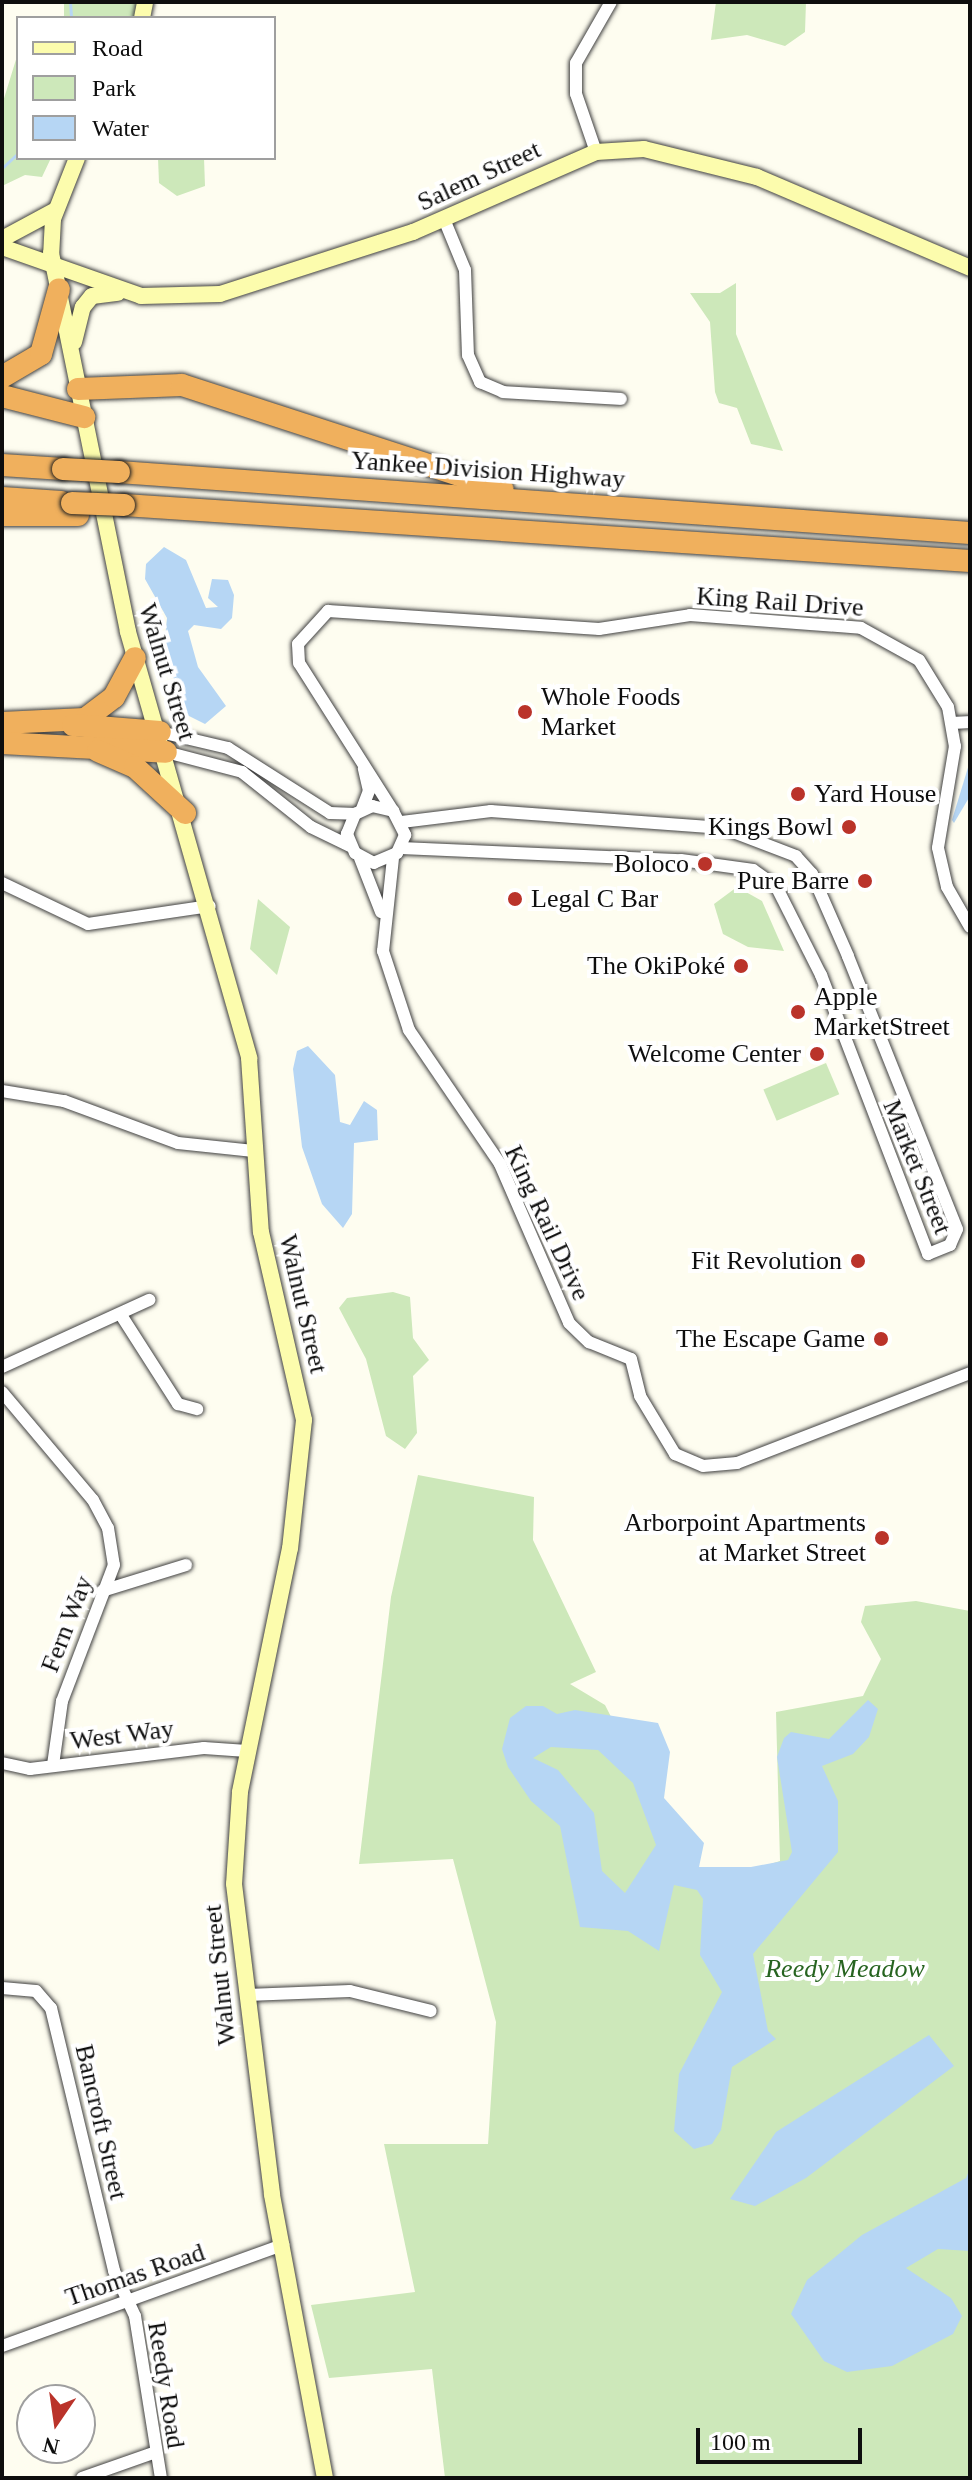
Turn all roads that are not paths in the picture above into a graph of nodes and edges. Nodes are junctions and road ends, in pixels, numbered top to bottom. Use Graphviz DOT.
graph roads {
  1 [pos="611,2"];
  2 [pos="596,152"];
  3 [pos="76,160"];
  4 [pos="57,209"];
  5 [pos="444,219"];
  6 [pos="2,239"];
  7 [pos="2,247"];
  8 [pos="53,263"];
  9 [pos="970,268"];
  10 [pos="59,289"];
  11 [pos="141,296"];
  12 [pos="72,355"];
  13 [pos="2,377"];
  14 [pos="78,389"];
  15 [pos="2,396"];
  16 [pos="621,399"];
  17 [pos="84,417"];
  18 [pos="2,465"];
  19 [pos="2,498"];
  20 [pos="555,503"];
  21 [pos="75,509"];
  22 [pos="2,515"];
  23 [pos="970,533"];
  24 [pos="970,561"];
  25 [pos="135,658"];
  26 [pos="970,722"];
  27 [pos="2,723"];
  28 [pos="953,723"];
  29 [pos="55,724"];
  30 [pos="970,738"];
  31 [pos="955,739"];
  32 [pos="163,742"];
  33 [pos="2,743"];
  34 [pos="85,748"];
  35 [pos="359,755"];
  36 [pos="359,812"];
  37 [pos="185,813"];
  38 [pos="398,816"];
  39 [pos="350,846"];
  40 [pos="397,853"];
  41 [pos="360,858"];
  42 [pos="2,883"];
  43 [pos="210,906"];
  44 [pos="382,915"];
  45 [pos="970,927"];
  46 [pos="2,1091"];
  47 [pos="254,1151"];
  48 [pos="149,1300"];
  49 [pos="121,1315"];
  50 [pos="2,1367"];
  51 [pos="970,1373"];
  52 [pos="2,1392"];
  53 [pos="197,1409"];
  54 [pos="186,1565"];
  55 [pos="102,1591"];
  56 [pos="247,1751"];
  57 [pos="2,1763"];
  58 [pos="53,1765"];
  59 [pos="2,1988"];
  60 [pos="247,1995"];
  61 [pos="431,2011"];
  62 [pos="283,2245"];
  63 [pos="124,2302"];
  64 [pos="2,2346"];
  65 [pos="153,2453"];
  66 [pos="82,2478"];
  67 [pos="161,2478"];
  68 [pos="325,2478"];
  1 -- 2 [label="street"];
  2 -- 5 [label="main road, Salem Street"];
  2 -- 9 [label="main road, Salem Street"];
  3 -- 4 [label="main road, Walnut Street"];
  4 -- 6 [label="main road"];
  4 -- 8 [label="main road, Walnut Street"];
  5 -- 11 [label="main road, Salem Street"];
  5 -- 16 [label="street"];
  7 -- 8 [label="main road, Salem Street"];
  8 -- 10 [label="main road, Walnut Street"];
  8 -- 11 [label="main road, Salem Street"];
  10 -- 12 [label="main road, Walnut Street"];
  10 -- 13 [label="highway"];
  11 -- 12 [label="main road"];
  12 -- 14 [label="main road, Walnut Street"];
  14 -- 17 [label="main road, Walnut Street"];
  14 -- 20 [label="highway"];
  15 -- 17 [label="highway"];
  17 -- 25 [label="main road, Walnut Street"];
  18 -- 20 [label="highway, Yankee Division Highway, bridge"];
  19 -- 21 [label="highway"];
  20 -- 23 [label="highway, Yankee Division Highway"];
  21 -- 22 [label="highway"];
  21 -- 24 [label="highway, bridge"];
  25 -- 29 [label="highway"];
  25 -- 32 [label="main road, Walnut Street"];
  26 -- 28 [label="street"];
  27 -- 29 [label="highway"];
  28 -- 31 [label="street, King Rail Drive"];
  28 -- 35 [label="street, King Rail Drive"];
  29 -- 32 [label="highway"];
  30 -- 31 [label="street"];
  31 -- 45 [label="street, King Rail Drive"];
  32 -- 34 [label="highway"];
  32 -- 36 [label="street, Market Street"];
  32 -- 37 [label="main road, Walnut Street"];
  32 -- 39 [label="street"];
  33 -- 34 [label="highway"];
  34 -- 37 [label="highway"];
  35 -- 36 [label="street, King Rail Drive"];
  35 -- 38 [label="street, King Rail Drive"];
  36 -- 38 [label="street, Market Street"];
  36 -- 39 [label="street"];
  37 -- 43 [label="main road, Walnut Street"];
  38 -- 40 [label="street"];
  38 -- 40 [label="street, Market Street"];
  39 -- 41 [label="street"];
  40 -- 41 [label="street, Market Street"];
  40 -- 44 [label="street, King Rail Drive"];
  41 -- 44 [label="street, King Rail Drive"];
  42 -- 43 [label="street"];
  43 -- 47 [label="main road, Walnut Street"];
  44 -- 51 [label="street, King Rail Drive"];
  46 -- 47 [label="street"];
  47 -- 56 [label="main road, Walnut Street"];
  48 -- 49 [label="street"];
  49 -- 50 [label="street"];
  49 -- 53 [label="street"];
  52 -- 55 [label="street, Fern Way"];
  54 -- 55 [label="street"];
  55 -- 58 [label="street, Fern Way"];
  56 -- 58 [label="street, West Way"];
  56 -- 60 [label="main road, Walnut Street"];
  57 -- 58 [label="street, West Way"];
  59 -- 63 [label="street, Bancroft Street"];
  60 -- 61 [label="street"];
  60 -- 62 [label="main road, Walnut Street"];
  62 -- 63 [label="street, Thomas Road"];
  62 -- 68 [label="main road, Walnut Street"];
  63 -- 64 [label="street, Thomas Road"];
  63 -- 65 [label="street, Reedy Road"];
  65 -- 66 [label="street"];
  65 -- 67 [label="street, Reedy Road"];
}
